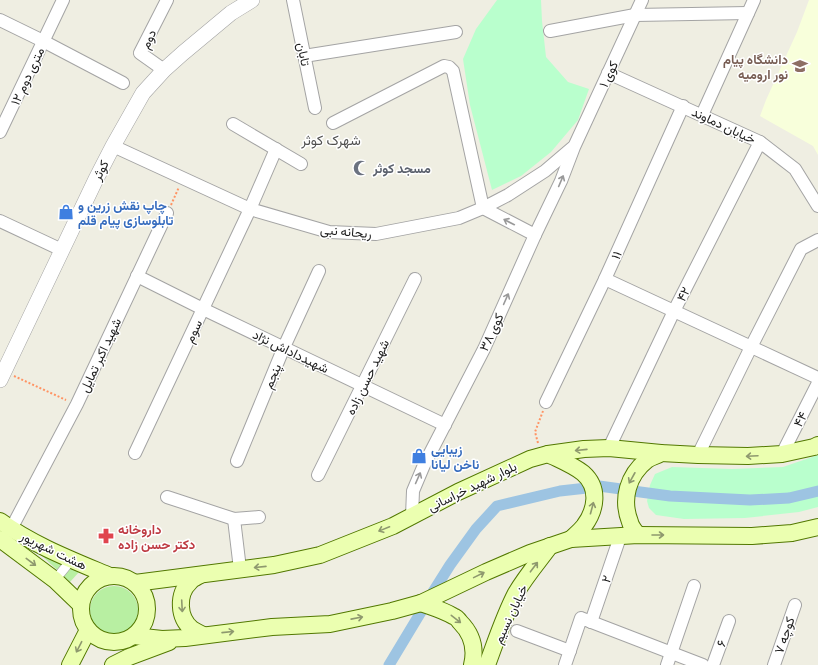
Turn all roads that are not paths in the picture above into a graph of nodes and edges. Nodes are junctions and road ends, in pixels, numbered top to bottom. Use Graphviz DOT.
graph roads {
  1 [pos="63,0"];
  2 [pos="167,0"];
  3 [pos="252,0"];
  4 [pos="293,0"];
  5 [pos="642,0"];
  6 [pos="754,0"];
  7 [pos="748,13"];
  8 [pos="635,15"];
  9 [pos="0,20"];
  10 [pos="550,31"];
  11 [pos="456,32"];
  12 [pos="43,41"];
  13 [pos="304,56"];
  14 [pos="164,70"];
  15 [pos="608,73"];
  16 [pos="123,83"];
  17 [pos="683,106"];
  18 [pos="315,108"];
  19 [pos="702,115"];
  20 [pos="333,123"];
  21 [pos="233,124"];
  22 [pos="0,132"];
  23 [pos="760,142"];
  24 [pos="113,146"];
  25 [pos="574,147"];
  26 [pos="276,149"];
  27 [pos="301,164"];
  28 [pos="818,206"];
  29 [pos="483,208"];
  30 [pos="250,209"];
  31 [pos="168,213"];
  32 [pos="2,226"];
  33 [pos="535,235"];
  34 [pos="818,240"];
  35 [pos="62,250"];
  36 [pos="319,271"];
  37 [pos="137,276"];
  38 [pos="415,279"];
  39 [pos="605,279"];
  40 [pos="203,309"];
  41 [pos="674,311"];
  42 [pos="284,347"];
  43 [pos="751,347"];
  44 [pos="2,376"];
  45 [pos="818,378"];
  46 [pos="818,384"];
  47 [pos="363,386"];
  48 [pos="546,402"];
  49 [pos="445,425"];
  50 [pos="818,445"];
  51 [pos="609,448"];
  52 [pos="135,453"];
  53 [pos="661,453"];
  54 [pos="782,454"];
  55 [pos="544,455"];
  56 [pos="698,456"];
  57 [pos="237,461"];
  58 [pos="318,475"];
  59 [pos="167,497"];
  60 [pos="412,516"];
  61 [pos="259,517"];
  62 [pos="234,519"];
  63 [pos="818,528"];
  64 [pos="4,530"];
  65 [pos="638,535"];
  66 [pos="620,537"];
  67 [pos="571,539"];
  68 [pos="550,546"];
  69 [pos="72,559"];
  70 [pos="240,569"];
  71 [pos="200,575"];
  72 [pos="110,576"];
  73 [pos="55,580"];
  74 [pos="134,583"];
  75 [pos="694,586"];
  76 [pos="421,603"];
  77 [pos="81,605"];
  78 [pos="795,605"];
  79 [pos="591,622"];
  80 [pos="729,622"];
  81 [pos="88,630"];
  82 [pos="517,631"];
  83 [pos="203,635"];
  84 [pos="130,638"];
  85 [pos="185,638"];
  86 [pos="570,651"];
  87 [pos="671,653"];
  88 [pos="477,663"];
  89 [pos="70,665"];
  90 [pos="104,665"];
  91 [pos="113,665"];
  92 [pos="565,665"];
  93 [pos="667,665"];
  94 [pos="703,665"];
  95 [pos="713,665"];
  96 [pos="774,665"];
  1 -- 12 [label="street, ۱۲ متری دوم"];
  2 -- 14 [label="street, دوم"];
  3 -- 14 [label="street, کوثر"];
  4 -- 13 [label="street, تابان"];
  5 -- 8 [label="street, کوی ۱"];
  6 -- 7 [label="street"];
  7 -- 8 [label="street"];
  7 -- 19 [label="street"];
  8 -- 10 [label="street"];
  8 -- 15 [label="street, کوی ۱"];
  9 -- 12 [label="street"];
  11 -- 13 [label="street"];
  12 -- 16 [label="street"];
  12 -- 22 [label="street, ۱۲ متری دوم"];
  13 -- 18 [label="street, تابان"];
  14 -- 24 [label="street, کوثر"];
  15 -- 17 [label="street, خیابان دماوند"];
  15 -- 25 [label="street, کوی ۱"];
  17 -- 19 [label="street, خیابان دماوند"];
  17 -- 39 [label="street, ۱۱"];
  19 -- 23 [label="street, خیابان دماوند"];
  20 -- 29 [label="street"];
  21 -- 26 [label="street"];
  23 -- 28 [label="street, خیابان دماوند"];
  23 -- 41 [label="street, ۴۲"];
  24 -- 30 [label="street, ریحانه نبی"];
  24 -- 35 [label="street, کوثر"];
  25 -- 29 [label="street, ریحانه نبی"];
  33 -- 25 [label="street, کوی ۳۸, one-way"];
  26 -- 27 [label="street"];
  26 -- 30 [label="street, سوم"];
  29 -- 30 [label="street, ریحانه نبی"];
  33 -- 29 [label="street, one-way"];
  30 -- 40 [label="street, سوم"];
  31 -- 37 [label="street, شهید اکبر تمایل"];
  32 -- 35 [label="street"];
  49 -- 33 [label="street, کوی ۳۸, one-way"];
  34 -- 43 [label="street"];
  35 -- 44 [label="street, کوثر"];
  36 -- 42 [label="street, پنجم"];
  37 -- 40 [label="street, شهیدداداش نژاد"];
  37 -- 64 [label="street, شهید اکبر تمایل"];
  38 -- 47 [label="street, شهید حسن زاده"];
  39 -- 41 [label="street"];
  39 -- 48 [label="street, ۱۱"];
  40 -- 42 [label="street, شهیدداداش نژاد"];
  40 -- 52 [label="street, سوم"];
  41 -- 43 [label="street"];
  41 -- 51 [label="street, ۴۲"];
  42 -- 47 [label="street, شهیدداداش نژاد"];
  42 -- 57 [label="street, پنجم"];
  43 -- 45 [label="street"];
  43 -- 56 [label="street"];
  46 -- 54 [label="street, ۴۴"];
  47 -- 49 [label="street, شهیدداداش نژاد"];
  47 -- 58 [label="street, شهید حسن زاده"];
  60 -- 49 [label="street, کوی ۳۸, one-way"];
  50 -- 54 [label="main road, بلوار شهید خراسانی"];
  51 -- 53 [label="main road, بلوار شهید خراسانی"];
  51 -- 55 [label="main road, بلوار شهید خراسانی, one-way"];
  53 -- 56 [label="main road, بلوار شهید خراسانی"];
  53 -- 65 [label="main road, one-way"];
  54 -- 56 [label="main road, بلوار شهید خراسانی, one-way"];
  55 -- 60 [label="main road, بلوار شهید خراسانی"];
  67 -- 55 [label="main road, one-way"];
  59 -- 62 [label="street"];
  60 -- 70 [label="main road, بلوار شهید خراسانی, one-way"];
  61 -- 62 [label="street"];
  62 -- 70 [label="street"];
  65 -- 63 [label="main road, one-way"];
  64 -- 69 [label="main road, هشت شهریور"];
  64 -- 73 [label="main road, هشت شهریور, one-way"];
  65 -- 66 [label="main road"];
  66 -- 67 [label="main road"];
  66 -- 79 [label="street, ۲"];
  67 -- 68 [label="main road"];
  76 -- 68 [label="main road, one-way"];
  88 -- 68 [label="main road, خیابان نسیم, one-way"];
  69 -- 72 [label="main road, هشت شهریور"];
  69 -- 73 [label="street"];
  70 -- 71 [label="main road, بلوار شهید خراسانی"];
  71 -- 74 [label="main road, بلوار شهید خراسانی"];
  71 -- 83 [label="main road, one-way"];
  72 -- 74 [label="main road"];
  72 -- 77 [label="main road"];
  73 -- 77 [label="main road, هشت شهریور"];
  74 -- 84 [label="main road"];
  75 -- 87 [label="street"];
  83 -- 76 [label="main road, one-way"];
  76 -- 88 [label="main road, one-way"];
  77 -- 81 [label="main road"];
  78 -- 96 [label="street, کوچه ۷"];
  79 -- 86 [label="street"];
  79 -- 87 [label="street"];
  80 -- 95 [label="street, ۶"];
  81 -- 84 [label="main road"];
  81 -- 89 [label="main road, one-way"];
  82 -- 86 [label="street"];
  83 -- 85 [label="main road"];
  84 -- 85 [label="main road"];
  84 -- 90 [label="main road"];
  85 -- 91 [label="main road"];
  86 -- 92 [label="street"];
  87 -- 93 [label="street"];
  87 -- 94 [label="street"];
}
